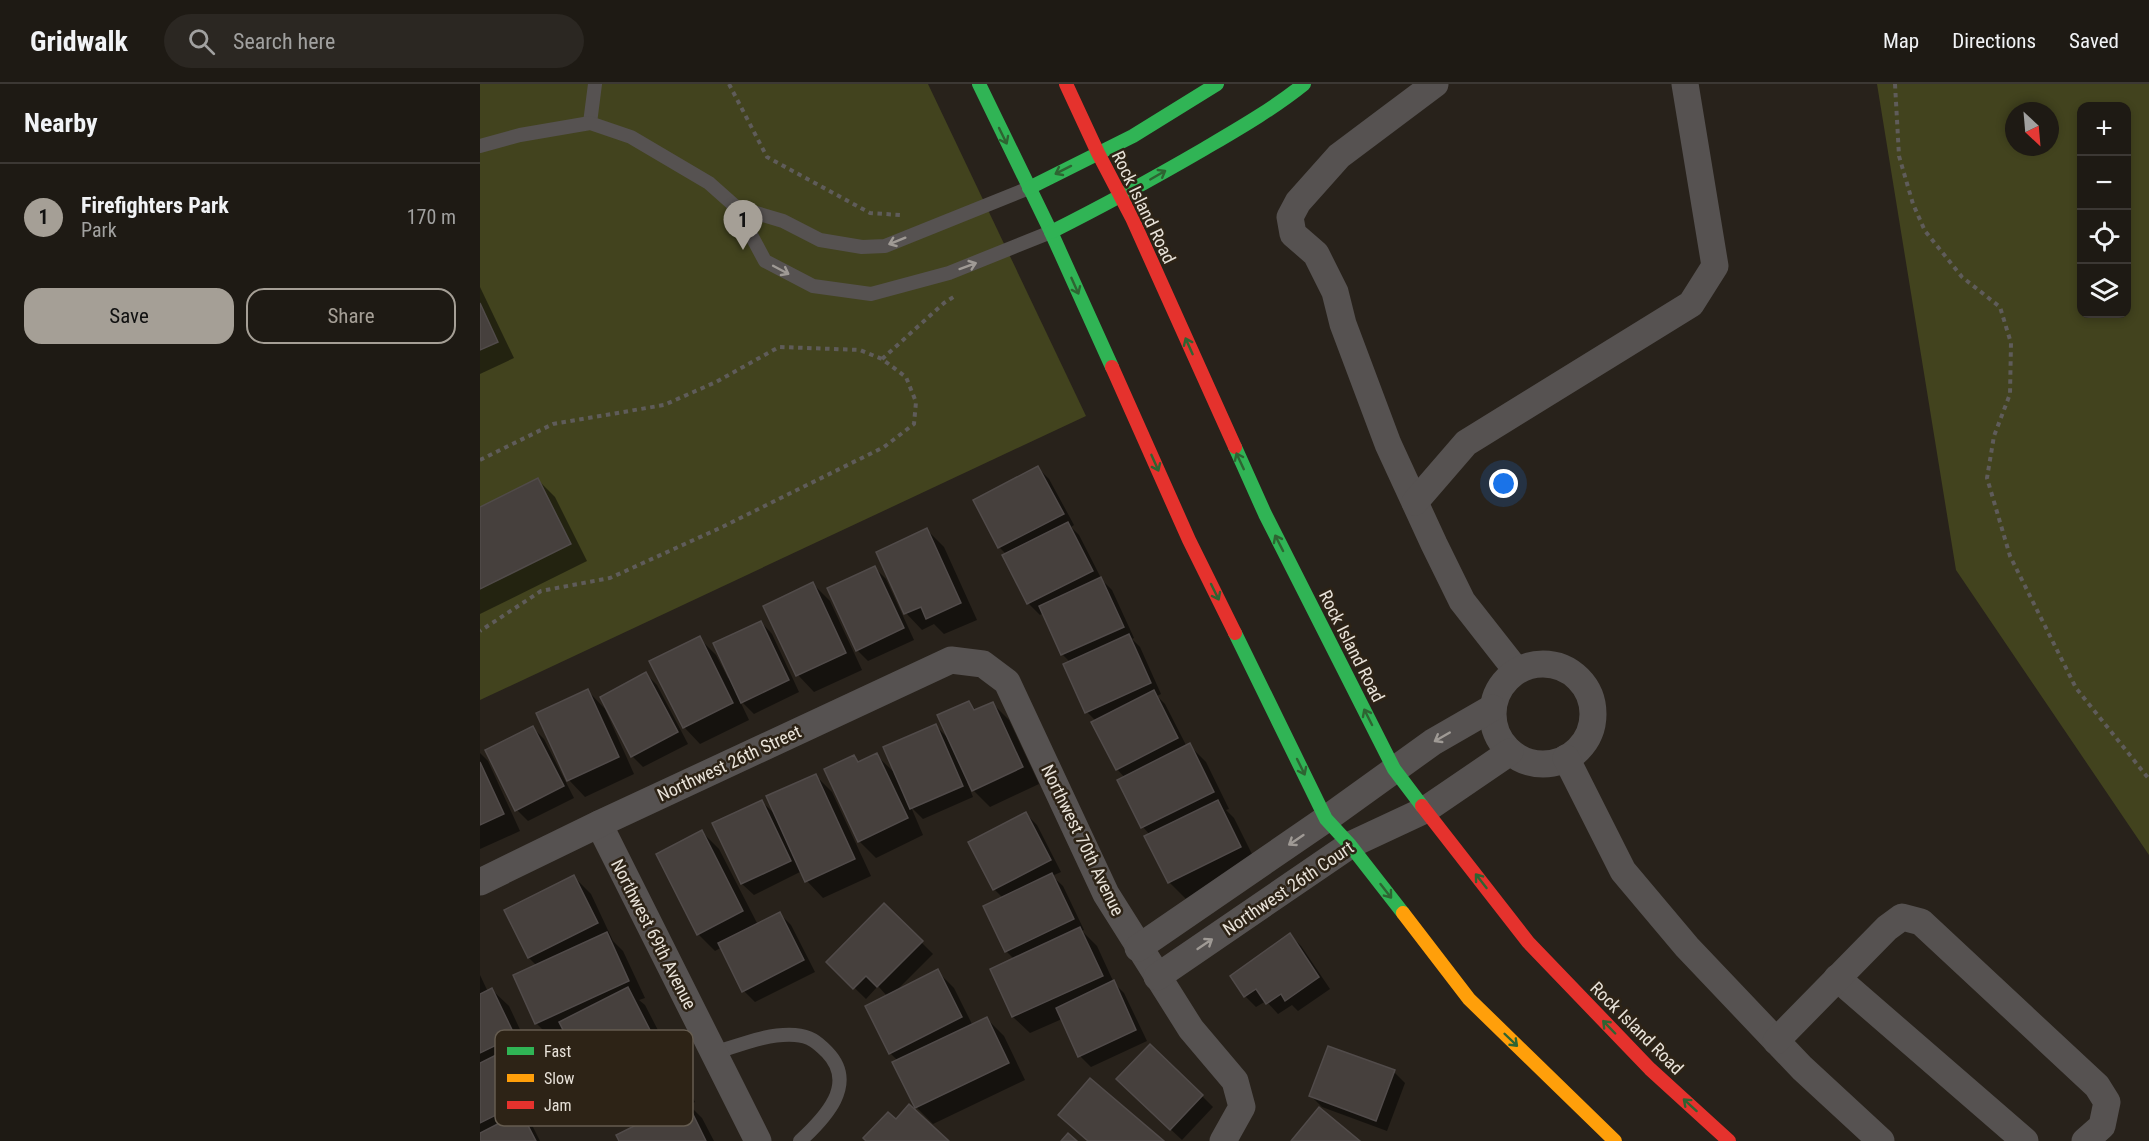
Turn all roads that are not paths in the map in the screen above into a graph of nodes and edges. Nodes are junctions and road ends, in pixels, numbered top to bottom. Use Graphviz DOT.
graph roads {
  1 [pos="595,84"];
  2 [pos="978,84"];
  3 [pos="1066,84"];
  4 [pos="1216,84"];
  5 [pos="1304,84"];
  6 [pos="1435,84"];
  7 [pos="1685,84"];
  8 [pos="590,123"];
  9 [pos="480,146"];
  10 [pos="1098,153"];
  11 [pos="1029,188"];
  12 [pos="1121,197"];
  13 [pos="736,207"];
  14 [pos="1051,232"];
  15 [pos="1414,502"];
  16 [pos="982,664"];
  17 [pos="1516,670"];
  18 [pos="1492,708"];
  19 [pos="1510,752"];
  20 [pos="1566,758"];
  21 [pos="1394,769"];
  22 [pos="1425,810"];
  23 [pos="1326,819"];
  24 [pos="599,824"];
  25 [pos="1350,845"];
  26 [pos="480,882"];
  27 [pos="1138,948"];
  28 [pos="1157,977"];
  29 [pos="1837,978"];
  30 [pos="1776,1041"];
  31 [pos="714,1053"];
  32 [pos="758,1141"];
  33 [pos="800,1141"];
  34 [pos="1223,1141"];
  35 [pos="1615,1141"];
  36 [pos="1729,1141"];
  37 [pos="1881,1141"];
  38 [pos="2025,1141"];
  39 [pos="2085,1141"];
  1 -- 8 [label="lane"];
  2 -- 11 [label="main road, one-way"];
  3 -- 10 [label="main road, Rock Island Road"];
  4 -- 10 [label="main road"];
  12 -- 5 [label="main road, one-way"];
  6 -- 15 [label="street"];
  7 -- 15 [label="street"];
  8 -- 9 [label="lane"];
  8 -- 13 [label="lane"];
  10 -- 11 [label="main road, one-way"];
  10 -- 12 [label="main road, Rock Island Road"];
  11 -- 13 [label="lane, one-way"];
  11 -- 14 [label="main road"];
  12 -- 14 [label="main road"];
  21 -- 12 [label="main road, Rock Island Road, one-way"];
  13 -- 14 [label="lane, one-way"];
  14 -- 23 [label="main road, one-way"];
  15 -- 17 [label="street"];
  16 -- 24 [label="street, Northwest 26th Street"];
  16 -- 27 [label="street, Northwest 70th Avenue"];
  17 -- 18 [label="street"];
  17 -- 20 [label="street"];
  18 -- 19 [label="street"];
  18 -- 21 [label="street, Northwest 26th Court, one-way"];
  19 -- 20 [label="street"];
  19 -- 22 [label="street, Northwest 26th Court"];
  20 -- 30 [label="street"];
  21 -- 22 [label="main road, Rock Island Road"];
  21 -- 23 [label="street, Northwest 26th Court"];
  22 -- 25 [label="street, Northwest 26th Court"];
  36 -- 22 [label="main road, Rock Island Road, one-way"];
  23 -- 25 [label="main road"];
  23 -- 27 [label="street, Northwest 26th Court, one-way"];
  24 -- 26 [label="street, Northwest 26th Street"];
  24 -- 31 [label="street, Northwest 69th Avenue"];
  28 -- 25 [label="street, Northwest 26th Court, one-way"];
  25 -- 35 [label="main road, one-way"];
  27 -- 28 [label="street, Northwest 70th Avenue"];
  28 -- 34 [label="street, Northwest 70th Avenue"];
  29 -- 30 [label="street"];
  29 -- 38 [label="street"];
  29 -- 39 [label="street"];
  30 -- 37 [label="street"];
  31 -- 32 [label="street, Northwest 69th Avenue"];
  31 -- 33 [label="lane"];
}
